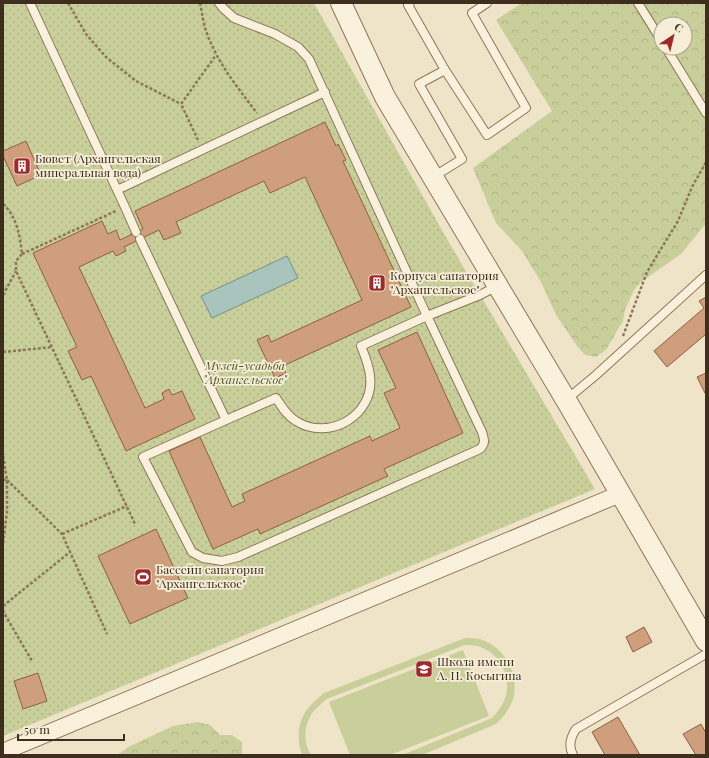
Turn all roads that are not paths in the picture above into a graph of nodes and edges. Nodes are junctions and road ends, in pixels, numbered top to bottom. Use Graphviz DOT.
graph roads {
  1 [pos="30,3"];
  2 [pos="219,3"];
  3 [pos="341,3"];
  4 [pos="410,3"];
  5 [pos="487,3"];
  6 [pos="638,3"];
  7 [pos="653,27"];
  8 [pos="671,56"];
  9 [pos="445,70"];
  10 [pos="325,92"];
  11 [pos="706,113"];
  12 [pos="433,176"];
  13 [pos="117,190"];
  14 [pos="706,275"];
  15 [pos="498,286"];
  16 [pos="427,316"];
  17 [pos="566,400"];
  18 [pos="226,420"];
  19 [pos="620,494"];
  20 [pos="706,641"];
  21 [pos="706,654"];
  22 [pos="3,752"];
  23 [pos="573,755"];
  1 -- 13 [label="lane"];
  2 -- 10 [label="lane"];
  3 -- 12 [label="street"];
  4 -- 9 [label="lane"];
  5 -- 9 [label="lane"];
  6 -- 7 [label="lane"];
  8 -- 11 [label="lane"];
  9 -- 12 [label="lane"];
  10 -- 13 [label="lane"];
  10 -- 16 [label="lane"];
  12 -- 15 [label="street"];
  13 -- 18 [label="lane"];
  14 -- 17 [label="lane"];
  15 -- 16 [label="lane"];
  15 -- 17 [label="street"];
  16 -- 18 [label="lane"];
  16 -- 18 [label="lane"];
  17 -- 19 [label="street"];
  19 -- 20 [label="street"];
  19 -- 22 [label="street"];
  21 -- 23 [label="lane"];
}
